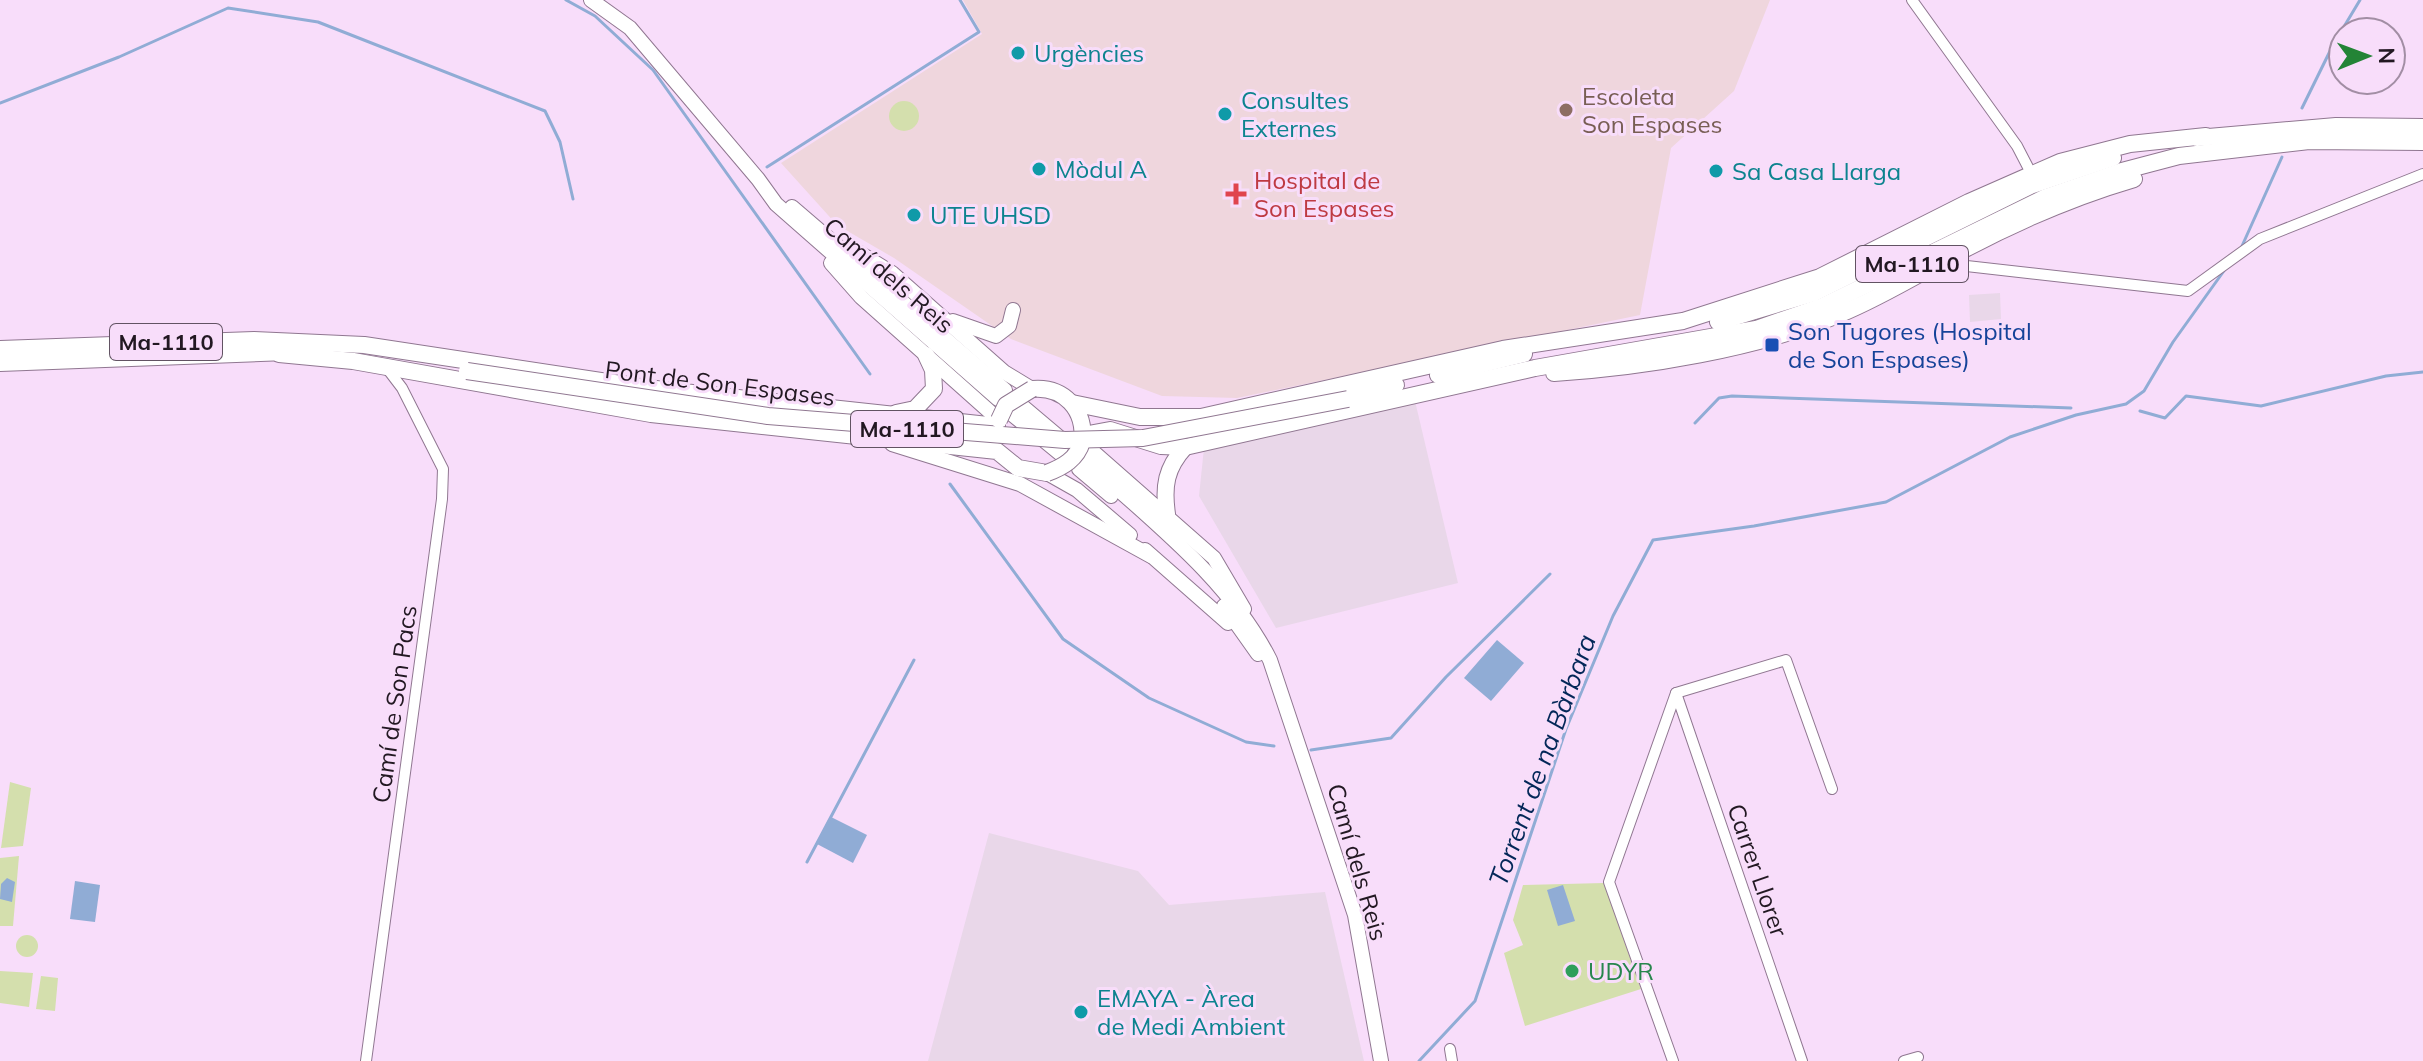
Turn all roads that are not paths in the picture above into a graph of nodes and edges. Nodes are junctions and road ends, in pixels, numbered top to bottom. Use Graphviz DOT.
graph roads {
  1 [pos="591,0"];
  2 [pos="1912,0"];
  3 [pos="2423,127"];
  4 [pos="2206,136"];
  5 [pos="2423,142"];
  6 [pos="2249,145"];
  7 [pos="2031,173"];
  8 [pos="2423,174"];
  9 [pos="818,236"];
  10 [pos="1940,263"];
  11 [pos="1013,310"];
  12 [pos="935,311"];
  13 [pos="332,343"];
  14 [pos="0,349"];
  15 [pos="279,354"];
  16 [pos="926,355"];
  17 [pos="1532,360"];
  18 [pos="0,363"];
  19 [pos="385,366"];
  20 [pos="467,371"];
  21 [pos="1380,378"];
  22 [pos="1485,380"];
  23 [pos="1032,389"];
  24 [pos="1002,395"];
  25 [pos="1072,403"];
  26 [pos="848,412"];
  27 [pos="1008,416"];
  28 [pos="880,440"];
  29 [pos="1074,444"];
  30 [pos="1185,447"];
  31 [pos="1005,456"];
  32 [pos="1047,473"];
  33 [pos="1167,514"];
  34 [pos="1151,556"];
  35 [pos="1251,623"];
  36 [pos="1253,646"];
  37 [pos="1276,681"];
  38 [pos="1676,693"];
  39 [pos="1832,789"];
  40 [pos="1450,1049"];
  41 [pos="1918,1057"];
  42 [pos="366,1061"];
  43 [pos="1381,1061"];
  44 [pos="1452,1061"];
  45 [pos="1673,1061"];
  46 [pos="1802,1061"];
  47 [pos="1904,1061"];
  1 -- 9 [label="street, Camí dels Reis"];
  2 -- 7 [label="street"];
  3 -- 4 [label="main road, Ma-1110"];
  4 -- 7 [label="main road"];
  4 -- 17 [label="main road, Ma-1110"];
  5 -- 6 [label="main road, Ma-1110"];
  6 -- 10 [label="main road"];
  6 -- 17 [label="main road, Ma-1110"];
  7 -- 21 [label="main road"];
  8 -- 10 [label="street"];
  9 -- 12 [label="street"];
  9 -- 16 [label="street"];
  9 -- 24 [label="street, Camí dels Reis"];
  10 -- 22 [label="main road"];
  11 -- 12 [label="street"];
  12 -- 23 [label="street"];
  13 -- 14 [label="main road, Ma-1110"];
  13 -- 20 [label="main road, Ma-1110"];
  13 -- 26 [label="main road, Ma-1110"];
  15 -- 18 [label="main road, Ma-1110"];
  15 -- 19 [label="main road, Ma-1110"];
  15 -- 20 [label="main road, Ma-1110"];
  16 -- 26 [label="main road"];
  16 -- 27 [label="street"];
  17 -- 20 [label="main road, Pont de Son Espases / Ma-1110, bridge"];
  17 -- 21 [label="main road, Ma-1110"];
  17 -- 22 [label="main road, Ma-1110"];
  19 -- 28 [label="main road, Ma-1110"];
  19 -- 42 [label="street, Camí de Son Pacs"];
  21 -- 25 [label="main road, Ma-1110"];
  22 -- 30 [label="main road, Ma-1110"];
  23 -- 25 [label="main road, Ma-1110"];
  23 -- 27 [label="main road, Ma-1110, bridge"];
  25 -- 29 [label="main road"];
  26 -- 27 [label="main road, Ma-1110"];
  27 -- 29 [label="street"];
  27 -- 31 [label="main road, Ma-1110"];
  28 -- 31 [label="main road, Ma-1110"];
  28 -- 34 [label="street"];
  29 -- 30 [label="main road, Ma-1110"];
  29 -- 32 [label="main road, bridge"];
  29 -- 33 [label="street"];
  30 -- 33 [label="main road"];
  31 -- 32 [label="main road, Ma-1110"];
  32 -- 34 [label="street"];
  33 -- 35 [label="street"];
  34 -- 36 [label="street"];
  35 -- 36 [label="street, Camí dels Reis"];
  35 -- 37 [label="street, Camí dels Reis"];
  36 -- 37 [label="street, Camí dels Reis"];
  37 -- 43 [label="street, Camí dels Reis"];
  38 -- 39 [label="street"];
  38 -- 45 [label="street"];
  38 -- 46 [label="street, Carrer Llorer"];
  40 -- 44 [label="street"];
  41 -- 47 [label="street"];
}
